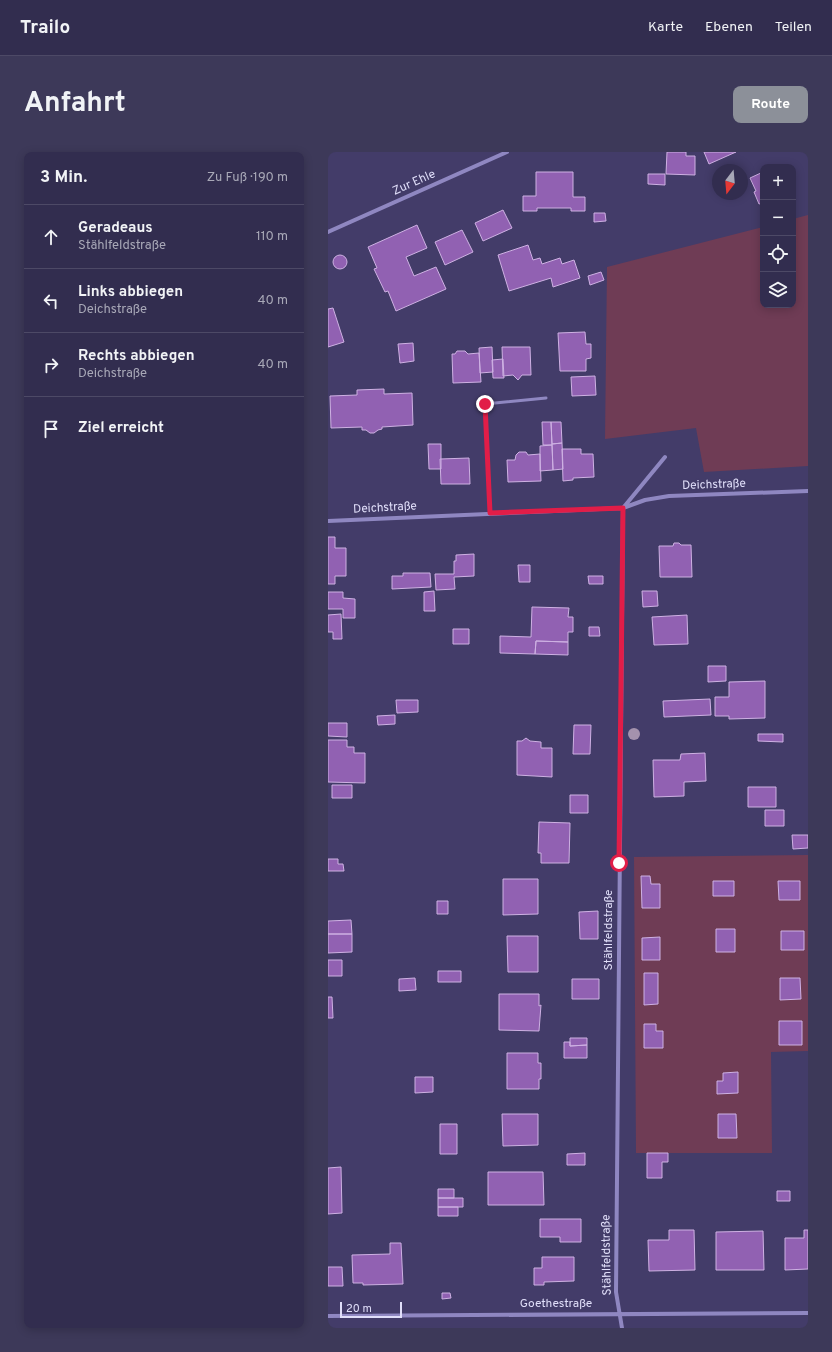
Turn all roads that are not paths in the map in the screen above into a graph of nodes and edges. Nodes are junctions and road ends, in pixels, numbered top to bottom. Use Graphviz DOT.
graph roads {
  1 [pos="507,152"];
  2 [pos="328,232"];
  3 [pos="546,398"];
  4 [pos="665,457"];
  5 [pos="808,491"];
  6 [pos="623,508"];
  7 [pos="490,513"];
  8 [pos="328,520"];
  9 [pos="808,1313"];
  10 [pos="621,1314"];
  11 [pos="328,1316"];
  12 [pos="622,1328"];
  1 -- 2 [label="street, Zur Ehle"];
  3 -- 7 [label="lane"];
  4 -- 6 [label="street"];
  5 -- 6 [label="street, Deichstraße"];
  6 -- 7 [label="street, Deichstraße"];
  6 -- 10 [label="street, Stählfeldstraße"];
  7 -- 8 [label="street, Deichstraße"];
  9 -- 10 [label="street, Goethestraße"];
  10 -- 11 [label="street, Goethestraße"];
  10 -- 12 [label="street, Stählfeldstraße"];
}
